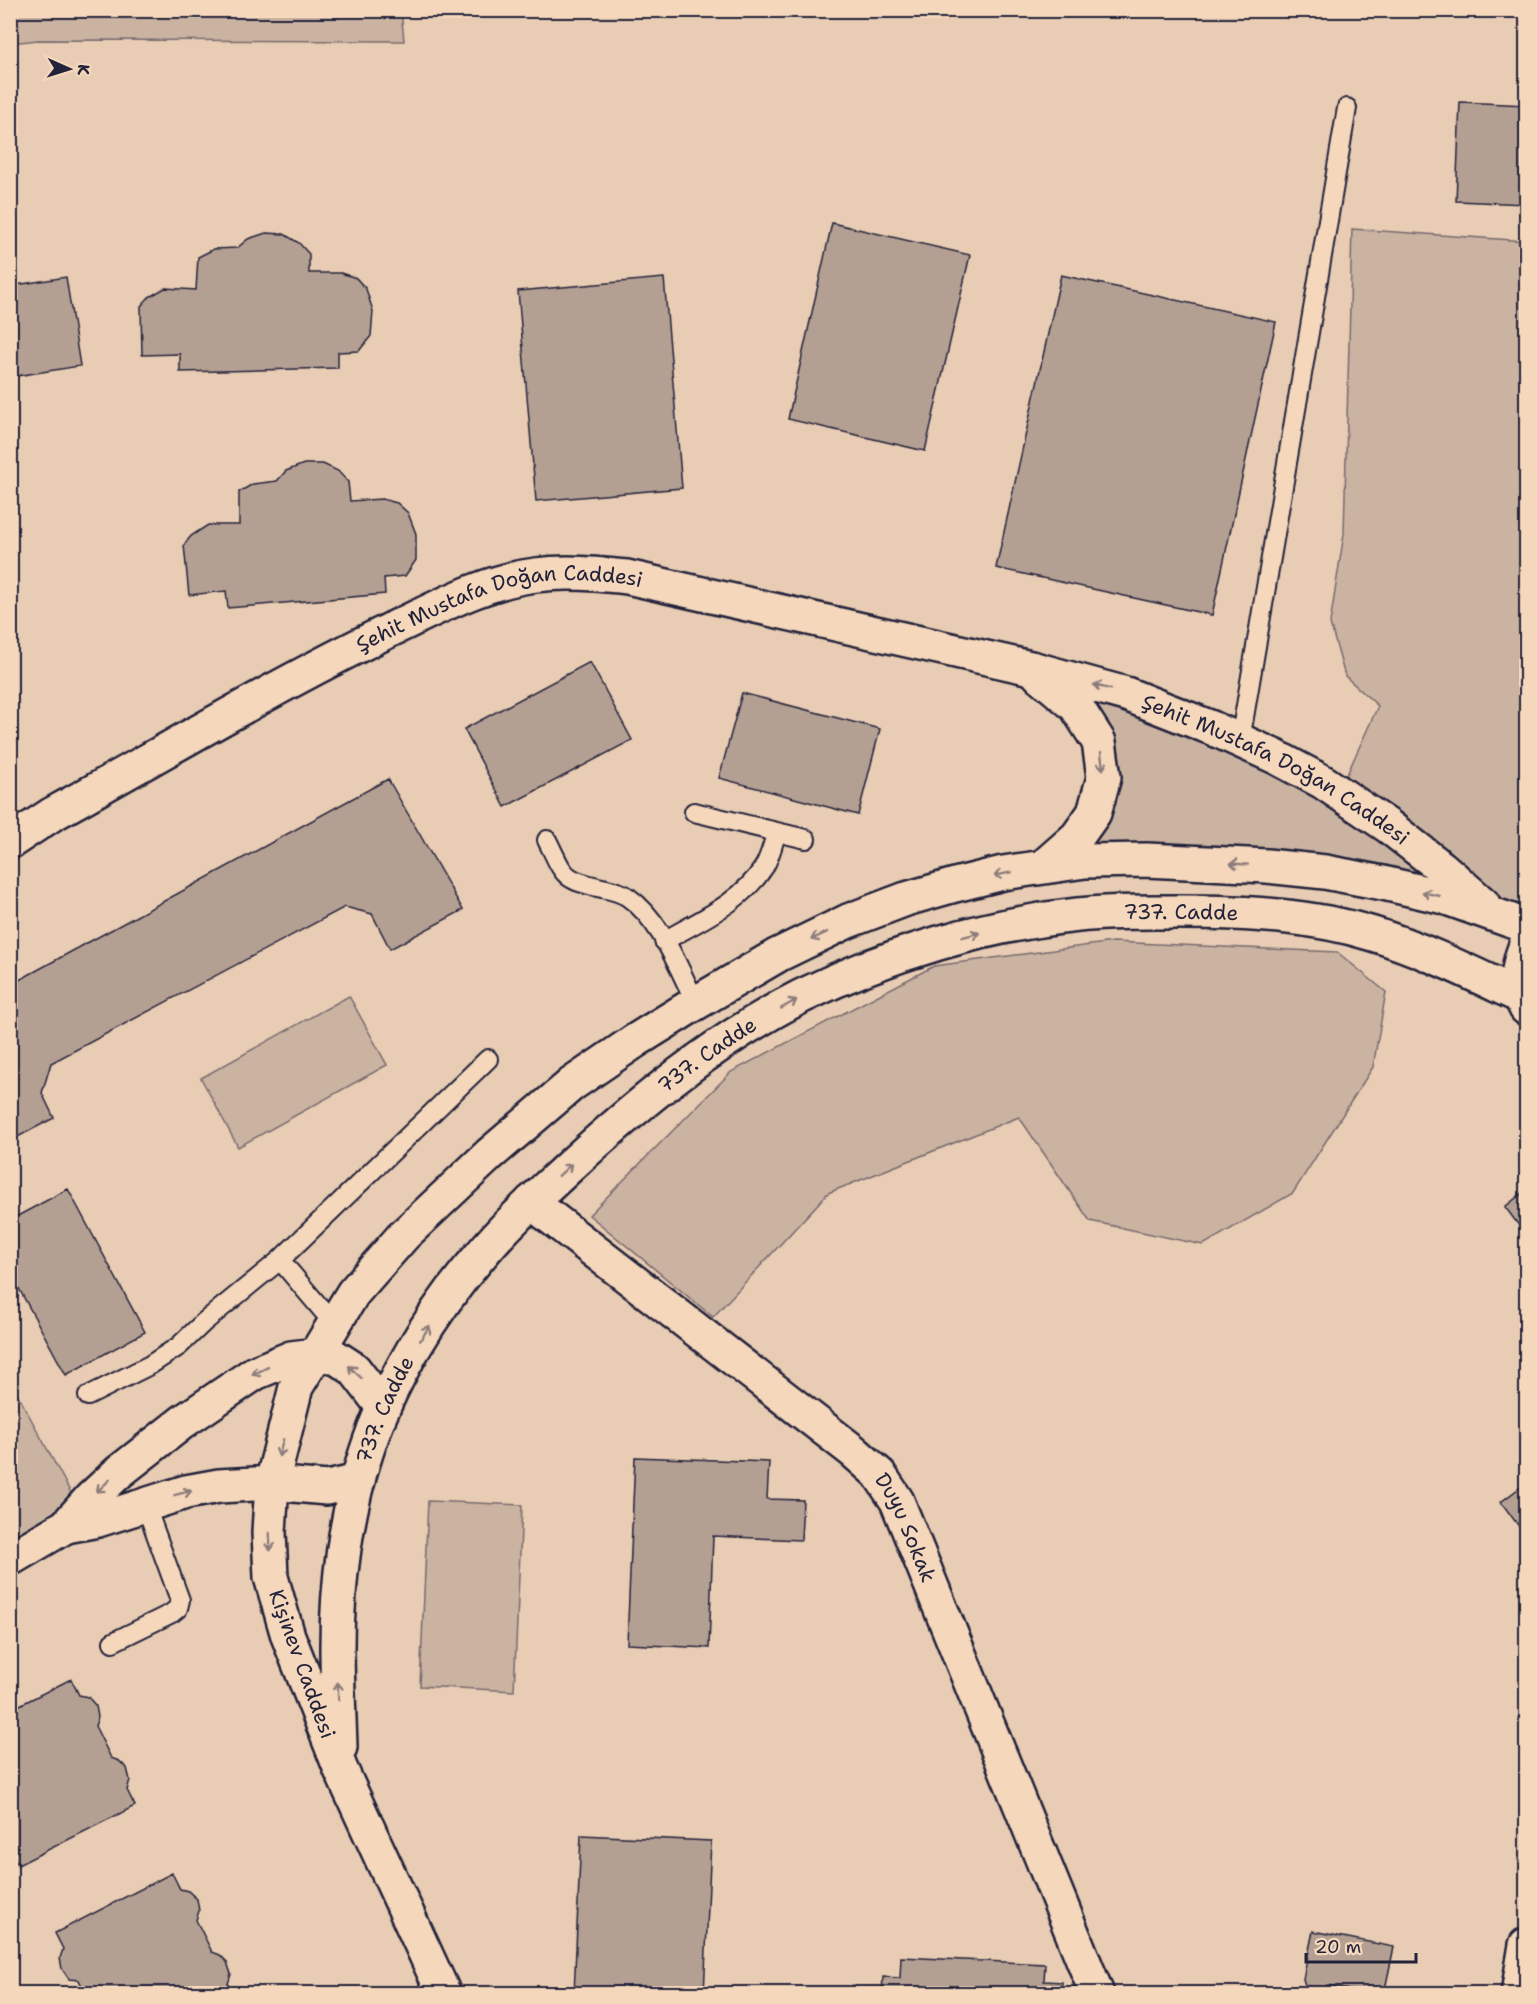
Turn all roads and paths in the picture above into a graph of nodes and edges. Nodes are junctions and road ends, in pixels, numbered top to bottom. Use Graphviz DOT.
graph roads {
  1 [pos="1347,108"];
  2 [pos="1031,668"];
  3 [pos="1240,741"];
  4 [pos="694,812"];
  5 [pos="777,832"];
  6 [pos="547,840"];
  7 [pos="806,840"];
  8 [pos="10,842"];
  9 [pos="1044,866"];
  10 [pos="1494,914"];
  11 [pos="1527,926"];
  12 [pos="664,941"];
  13 [pos="1527,945"];
  14 [pos="1524,1002"];
  15 [pos="696,1003"];
  16 [pos="488,1059"];
  17 [pos="531,1202"];
  18 [pos="280,1260"];
  19 [pos="333,1324"];
  20 [pos="315,1355"];
  21 [pos="88,1396"];
  22 [pos="383,1407"];
  23 [pos="357,1481"];
  24 [pos="272,1483"];
  25 [pos="145,1504"];
  26 [pos="66,1526"];
  27 [pos="10,1559"];
  28 [pos="113,1642"];
  29 [pos="341,1770"];
  30 [pos="1527,1946"];
  31 [pos="444,1994"];
  32 [pos="1097,1994"];
  33 [pos="1518,1994"];
  1 -- 3 [label="lane"];
  3 -- 2 [label="street, Şehit Mustafa Doğan Caddesi, one-way"];
  2 -- 8 [label="street, Şehit Mustafa Doğan Caddesi"];
  2 -- 9 [label="street, Şehit Mustafa Doğan Caddesi, one-way"];
  3 -- 10 [label="street, Şehit Mustafa Doğan Caddesi"];
  4 -- 5 [label="lane"];
  5 -- 7 [label="lane"];
  5 -- 12 [label="lane"];
  6 -- 12 [label="lane"];
  10 -- 9 [label="street, one-way"];
  9 -- 15 [label="street, one-way"];
  10 -- 11 [label="street"];
  12 -- 15 [label="lane"];
  13 -- 14 [label="street, 737. Cadde"];
  17 -- 14 [label="street, 737. Cadde, one-way"];
  15 -- 19 [label="street"];
  16 -- 18 [label="lane"];
  22 -- 17 [label="street, 737. Cadde, one-way"];
  17 -- 32 [label="street, Duyu Sokak"];
  18 -- 19 [label="lane"];
  18 -- 21 [label="lane"];
  19 -- 20 [label="street"];
  22 -- 20 [label="street, one-way"];
  20 -- 24 [label="street, Kişinev Caddesi, one-way"];
  20 -- 26 [label="street, 737. Cadde, one-way"];
  22 -- 23 [label="street, 737. Cadde"];
  23 -- 24 [label="street, 737. Cadde"];
  29 -- 23 [label="street, Kişinev Caddesi, one-way"];
  25 -- 24 [label="street, 737. Cadde, one-way"];
  24 -- 29 [label="street, Kişinev Caddesi, one-way"];
  25 -- 26 [label="street, 737. Cadde"];
  25 -- 28 [label="lane"];
  26 -- 27 [label="street, 737. Cadde"];
  29 -- 31 [label="street, Kişinev Caddesi"];
  30 -- 33 [label="street"];
}
